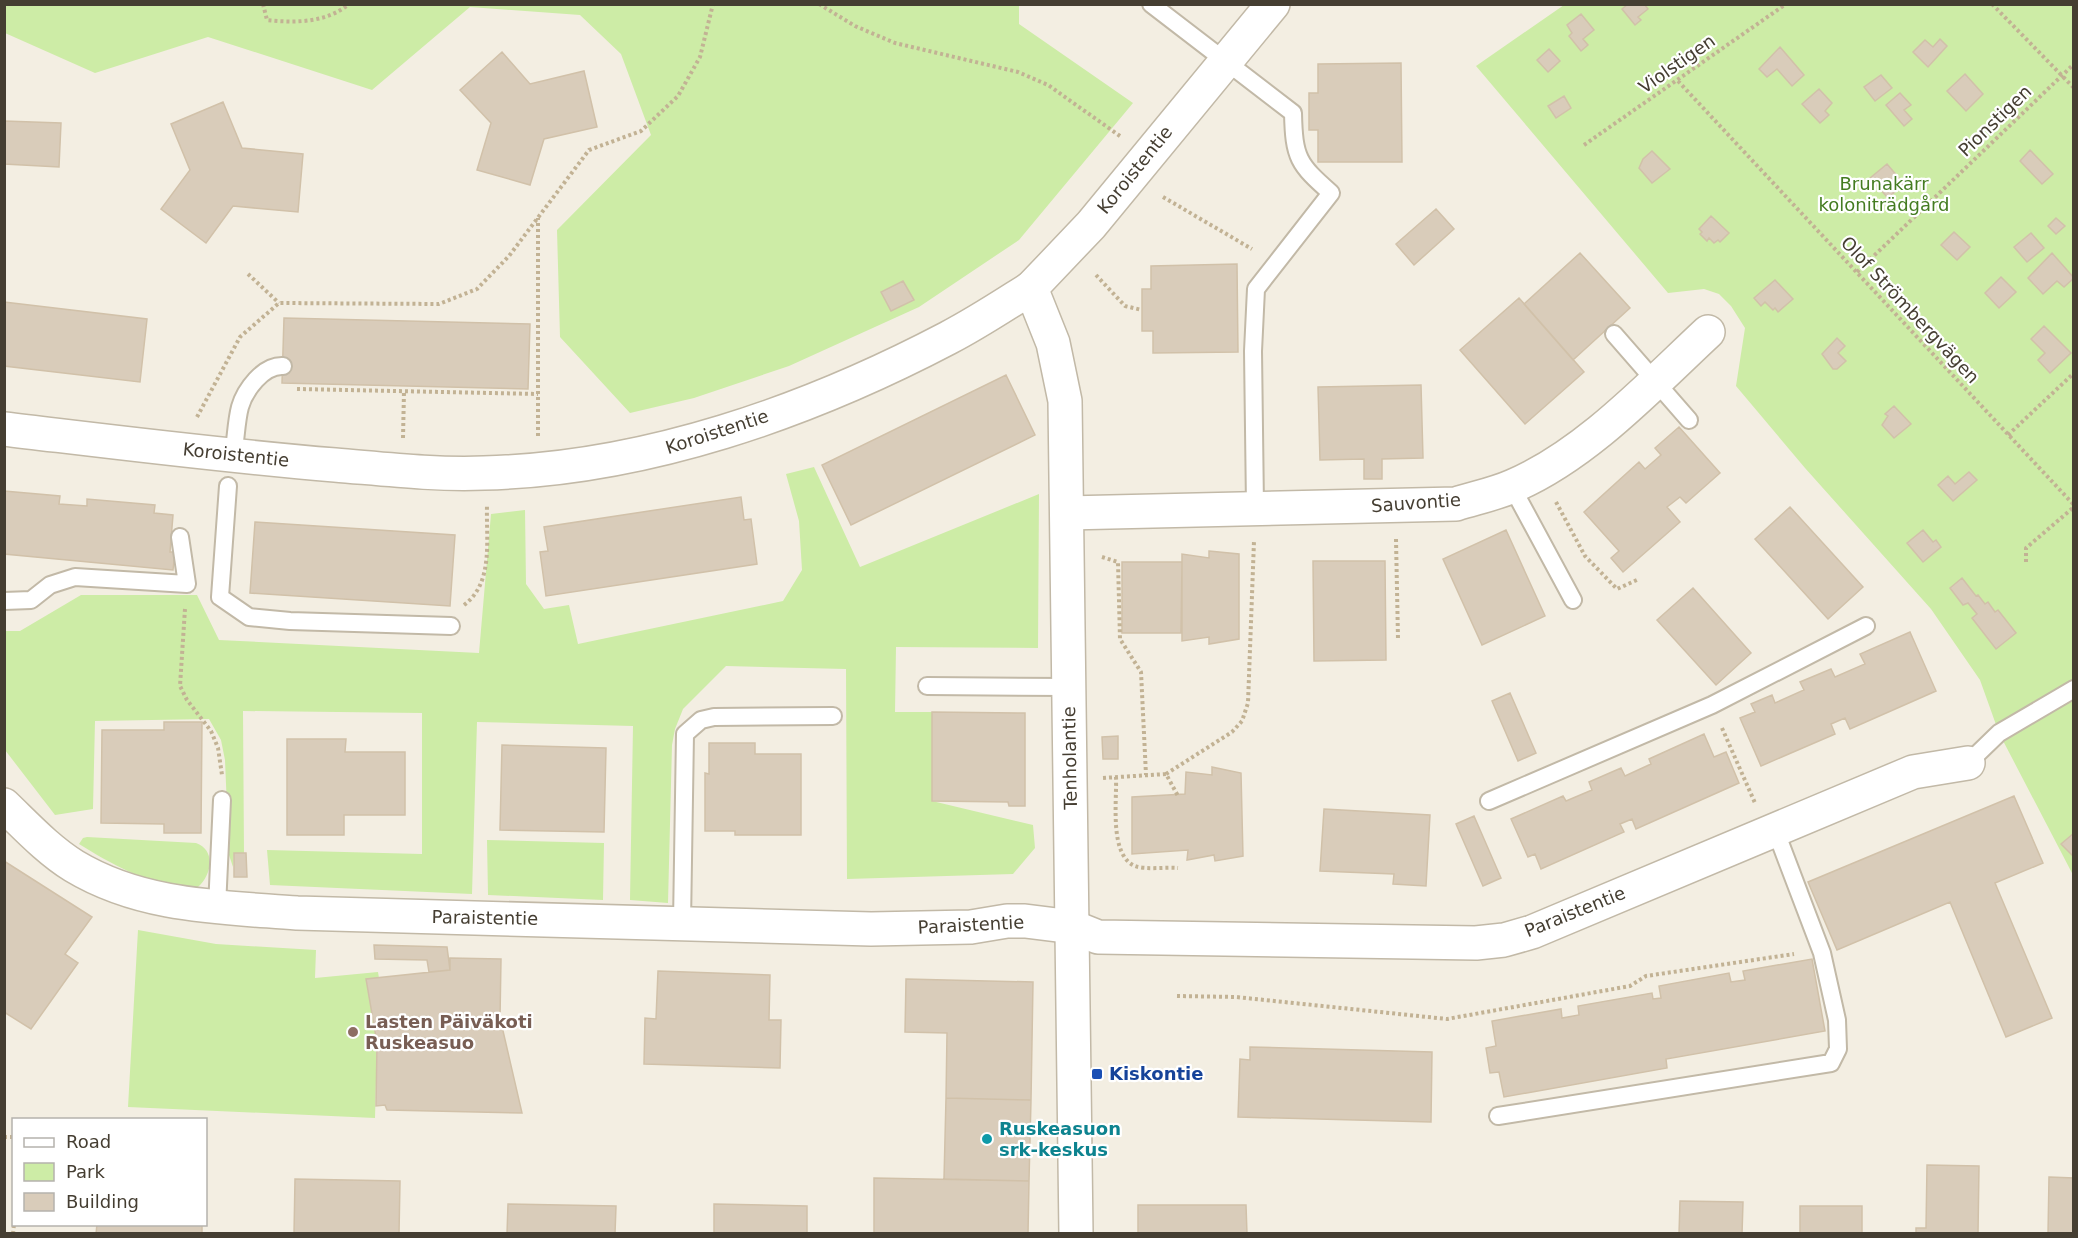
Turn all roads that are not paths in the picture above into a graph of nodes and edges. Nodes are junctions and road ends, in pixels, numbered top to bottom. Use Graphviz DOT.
graph roads {
  1 [pos="1273,4"];
  2 [pos="1158,7"];
  3 [pos="1225,62"];
  4 [pos="1031,288"];
  5 [pos="1708,332"];
  6 [pos="1614,334"];
  7 [pos="283,366"];
  8 [pos="1656,380"];
  9 [pos="1689,420"];
  10 [pos="4,429"];
  11 [pos="231,471"];
  12 [pos="1526,480"];
  13 [pos="1255,507"];
  14 [pos="1066,513"];
  15 [pos="180,537"];
  16 [pos="1573,600"];
  17 [pos="4,602"];
  18 [pos="451,626"];
  19 [pos="1866,626"];
  20 [pos="927,686"];
  21 [pos="1069,687"];
  22 [pos="2073,689"];
  23 [pos="833,716"];
  24 [pos="1968,763"];
  25 [pos="222,800"];
  26 [pos="1489,801"];
  27 [pos="4,806"];
  28 [pos="1772,831"];
  29 [pos="217,907"];
  30 [pos="682,923"];
  31 [pos="1072,927"];
  32 [pos="1498,1116"];
  33 [pos="1076,1233"];
  1 -- 3 [label="street, Koroistentie"];
  2 -- 3 [label="lane"];
  3 -- 4 [label="street, Koroistentie"];
  3 -- 13 [label="lane"];
  4 -- 11 [label="street, Koroistentie"];
  4 -- 14 [label="street, Tenholantie"];
  5 -- 8 [label="street, Sauvontie"];
  6 -- 8 [label="lane"];
  7 -- 11 [label="lane"];
  8 -- 9 [label="lane"];
  8 -- 12 [label="street, Sauvontie"];
  10 -- 11 [label="street, Koroistentie"];
  11 -- 18 [label="lane"];
  12 -- 13 [label="street, Sauvontie"];
  12 -- 16 [label="lane"];
  13 -- 14 [label="street, Sauvontie"];
  14 -- 21 [label="street, Tenholantie"];
  15 -- 17 [label="lane"];
  19 -- 26 [label="lane"];
  20 -- 21 [label="lane"];
  21 -- 31 [label="street, Tenholantie"];
  22 -- 24 [label="lane"];
  23 -- 30 [label="lane"];
  24 -- 28 [label="street, Paraistentie"];
  25 -- 29 [label="lane"];
  27 -- 29 [label="street, Paraistentie"];
  28 -- 31 [label="street, Paraistentie"];
  28 -- 32 [label="lane"];
  29 -- 30 [label="street, Paraistentie"];
  30 -- 31 [label="street, Paraistentie"];
  31 -- 33 [label="street, Tenholantie"];
}
